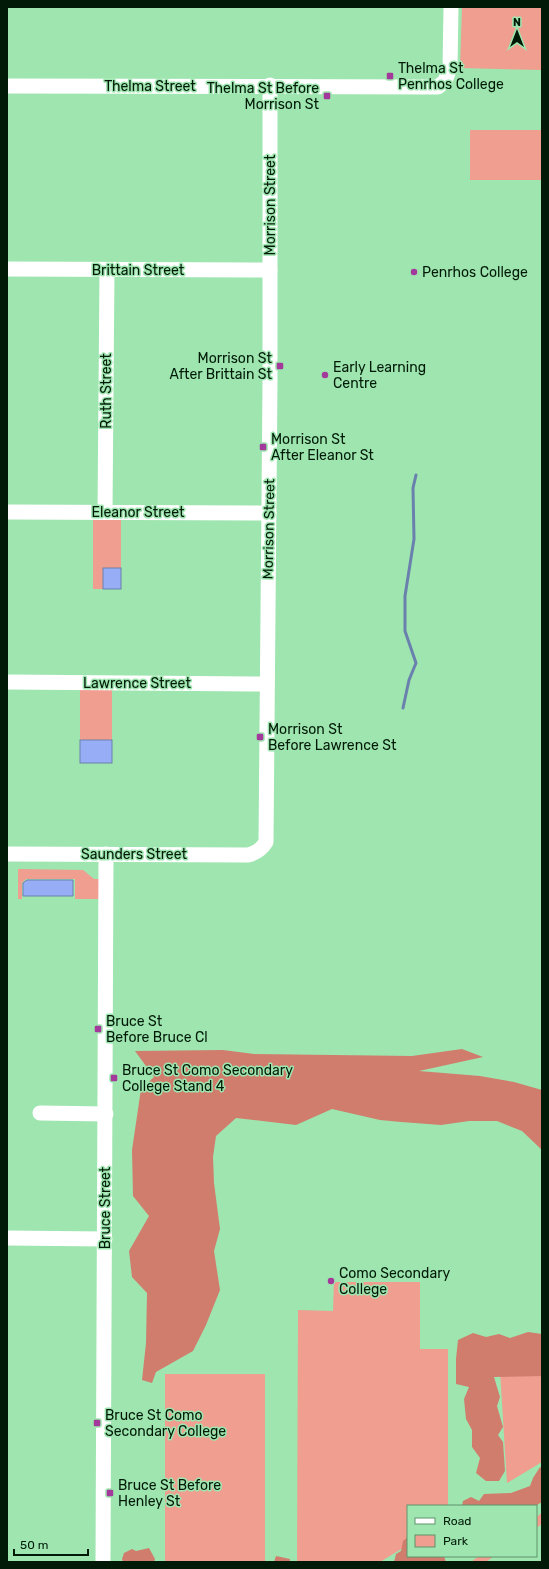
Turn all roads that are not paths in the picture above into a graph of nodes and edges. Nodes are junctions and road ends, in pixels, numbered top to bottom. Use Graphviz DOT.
graph roads {
  1 [pos="451,7"];
  2 [pos="270,85"];
  3 [pos="7,86"];
  4 [pos="7,269"];
  5 [pos="106,270"];
  6 [pos="270,270"];
  7 [pos="7,512"];
  8 [pos="105,512"];
  9 [pos="269,512"];
  10 [pos="7,682"];
  11 [pos="267,684"];
  12 [pos="260,850"];
  13 [pos="7,854"];
  14 [pos="106,854"];
  15 [pos="40,1113"];
  16 [pos="106,1114"];
  17 [pos="7,1238"];
  18 [pos="105,1239"];
  19 [pos="103,1562"];
  1 -- 2 [label="street, Thelma Street"];
  2 -- 3 [label="street, Thelma Street"];
  2 -- 6 [label="street, Morrison Street"];
  4 -- 5 [label="street, Brittain Street"];
  5 -- 6 [label="street, Brittain Street"];
  5 -- 8 [label="street, Ruth Street"];
  6 -- 9 [label="street, Morrison Street"];
  7 -- 8 [label="street, Eleanor Street"];
  8 -- 9 [label="street, Eleanor Street"];
  9 -- 11 [label="street, Morrison Street"];
  10 -- 11 [label="street, Lawrence Street"];
  11 -- 12 [label="street, Morrison Street"];
  12 -- 14 [label="street, Saunders Street"];
  13 -- 14 [label="street, Saunders Street"];
  14 -- 16 [label="street, Bruce Street"];
  15 -- 16 [label="street"];
  16 -- 18 [label="street, Bruce Street"];
  17 -- 18 [label="street"];
  18 -- 19 [label="street, Bruce Street"];
}
